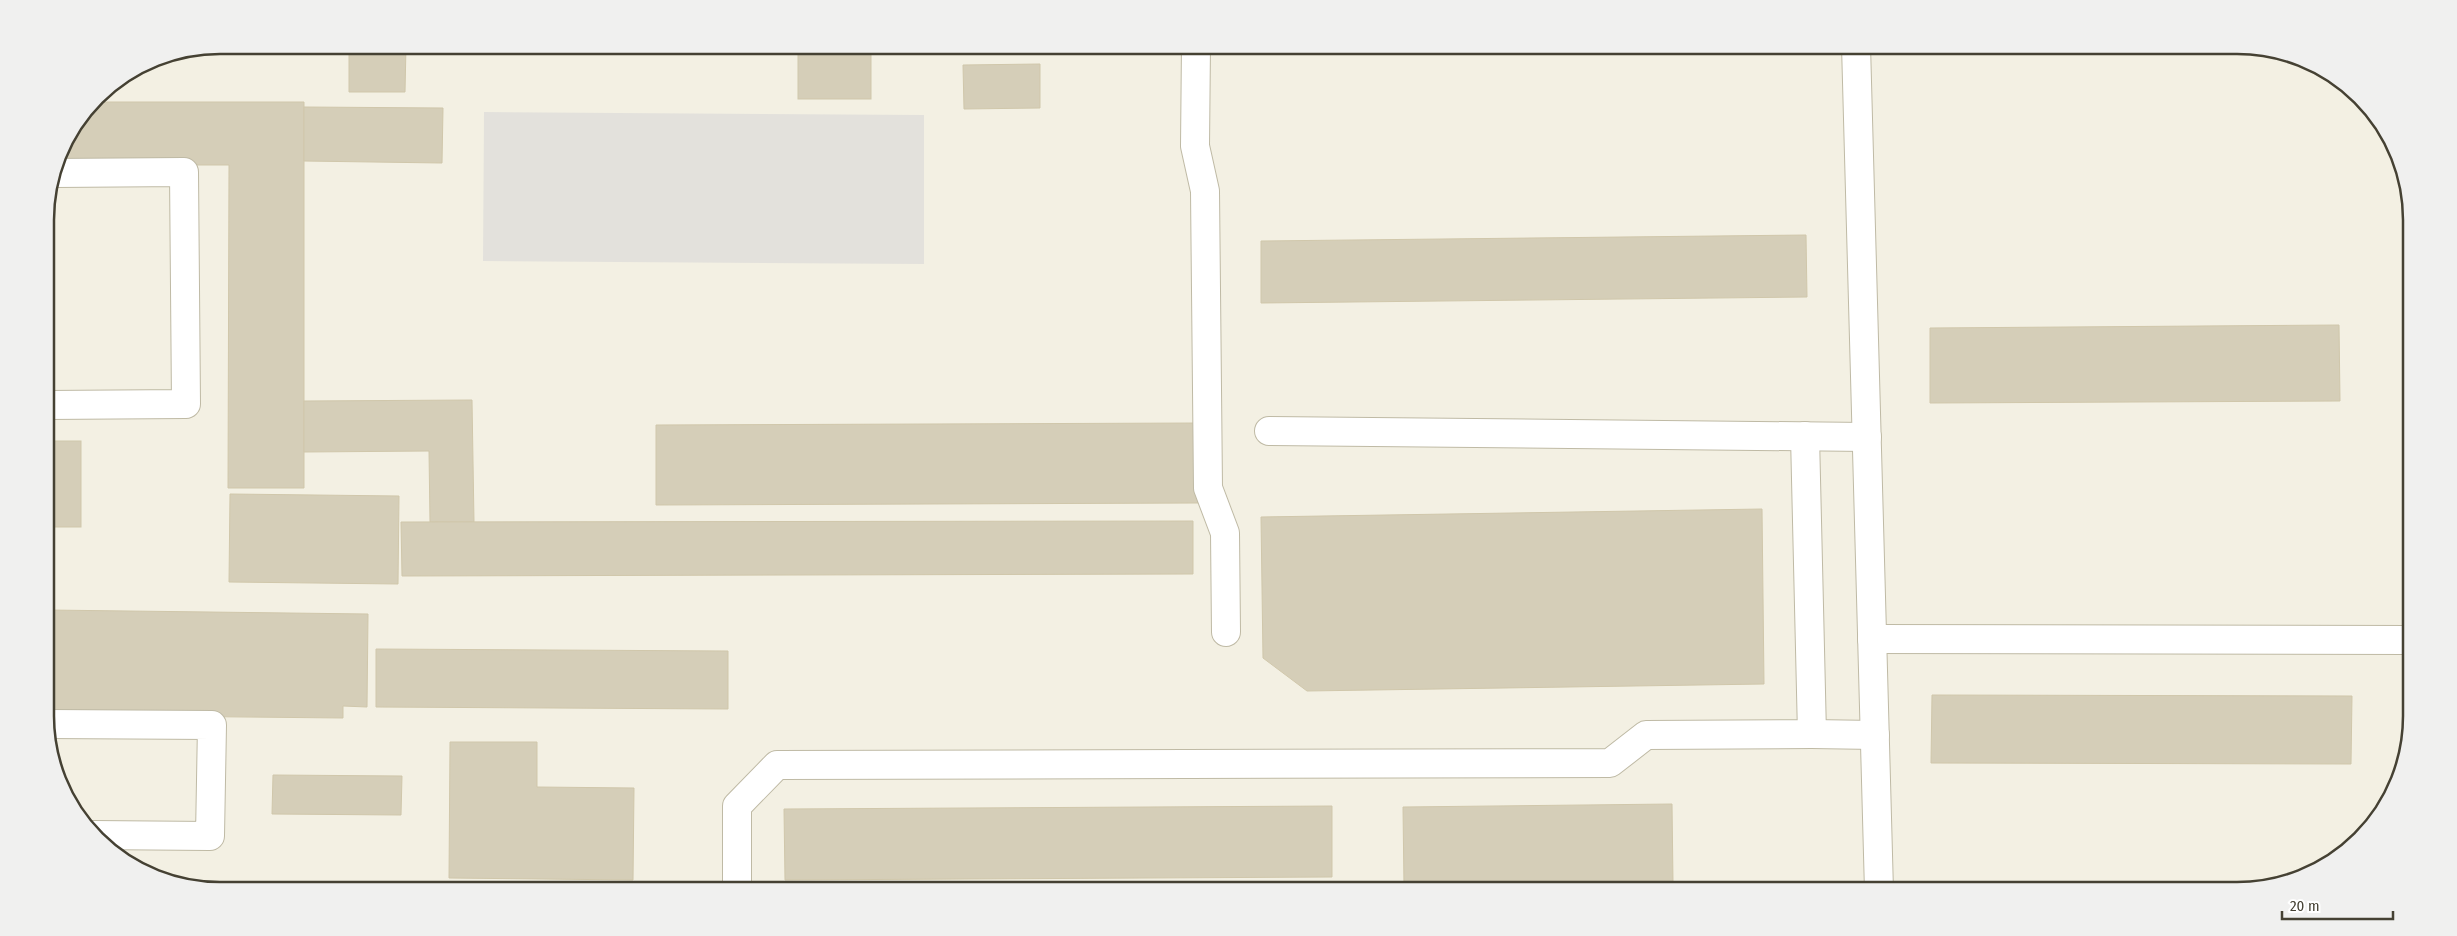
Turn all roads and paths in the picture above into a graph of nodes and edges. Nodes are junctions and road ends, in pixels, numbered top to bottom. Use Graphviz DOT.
graph roads {
  1 [pos="1196,54"];
  2 [pos="1856,54"];
  3 [pos="60,173"];
  4 [pos="54,405"];
  5 [pos="1269,431"];
  6 [pos="1805,436"];
  7 [pos="1867,437"];
  8 [pos="1226,632"];
  9 [pos="1872,639"];
  10 [pos="2403,640"];
  11 [pos="54,724"];
  12 [pos="1812,734"];
  13 [pos="1875,734"];
  14 [pos="104,835"];
  15 [pos="737,882"];
  16 [pos="1879,882"];
  1 -- 8 [label="street"];
  2 -- 7 [label="street"];
  3 -- 4 [label="street"];
  5 -- 6 [label="street"];
  6 -- 7 [label="street"];
  6 -- 12 [label="street"];
  7 -- 9 [label="street"];
  9 -- 10 [label="street"];
  9 -- 13 [label="street"];
  11 -- 14 [label="street"];
  12 -- 13 [label="street"];
  12 -- 15 [label="street"];
  13 -- 16 [label="street"];
}
